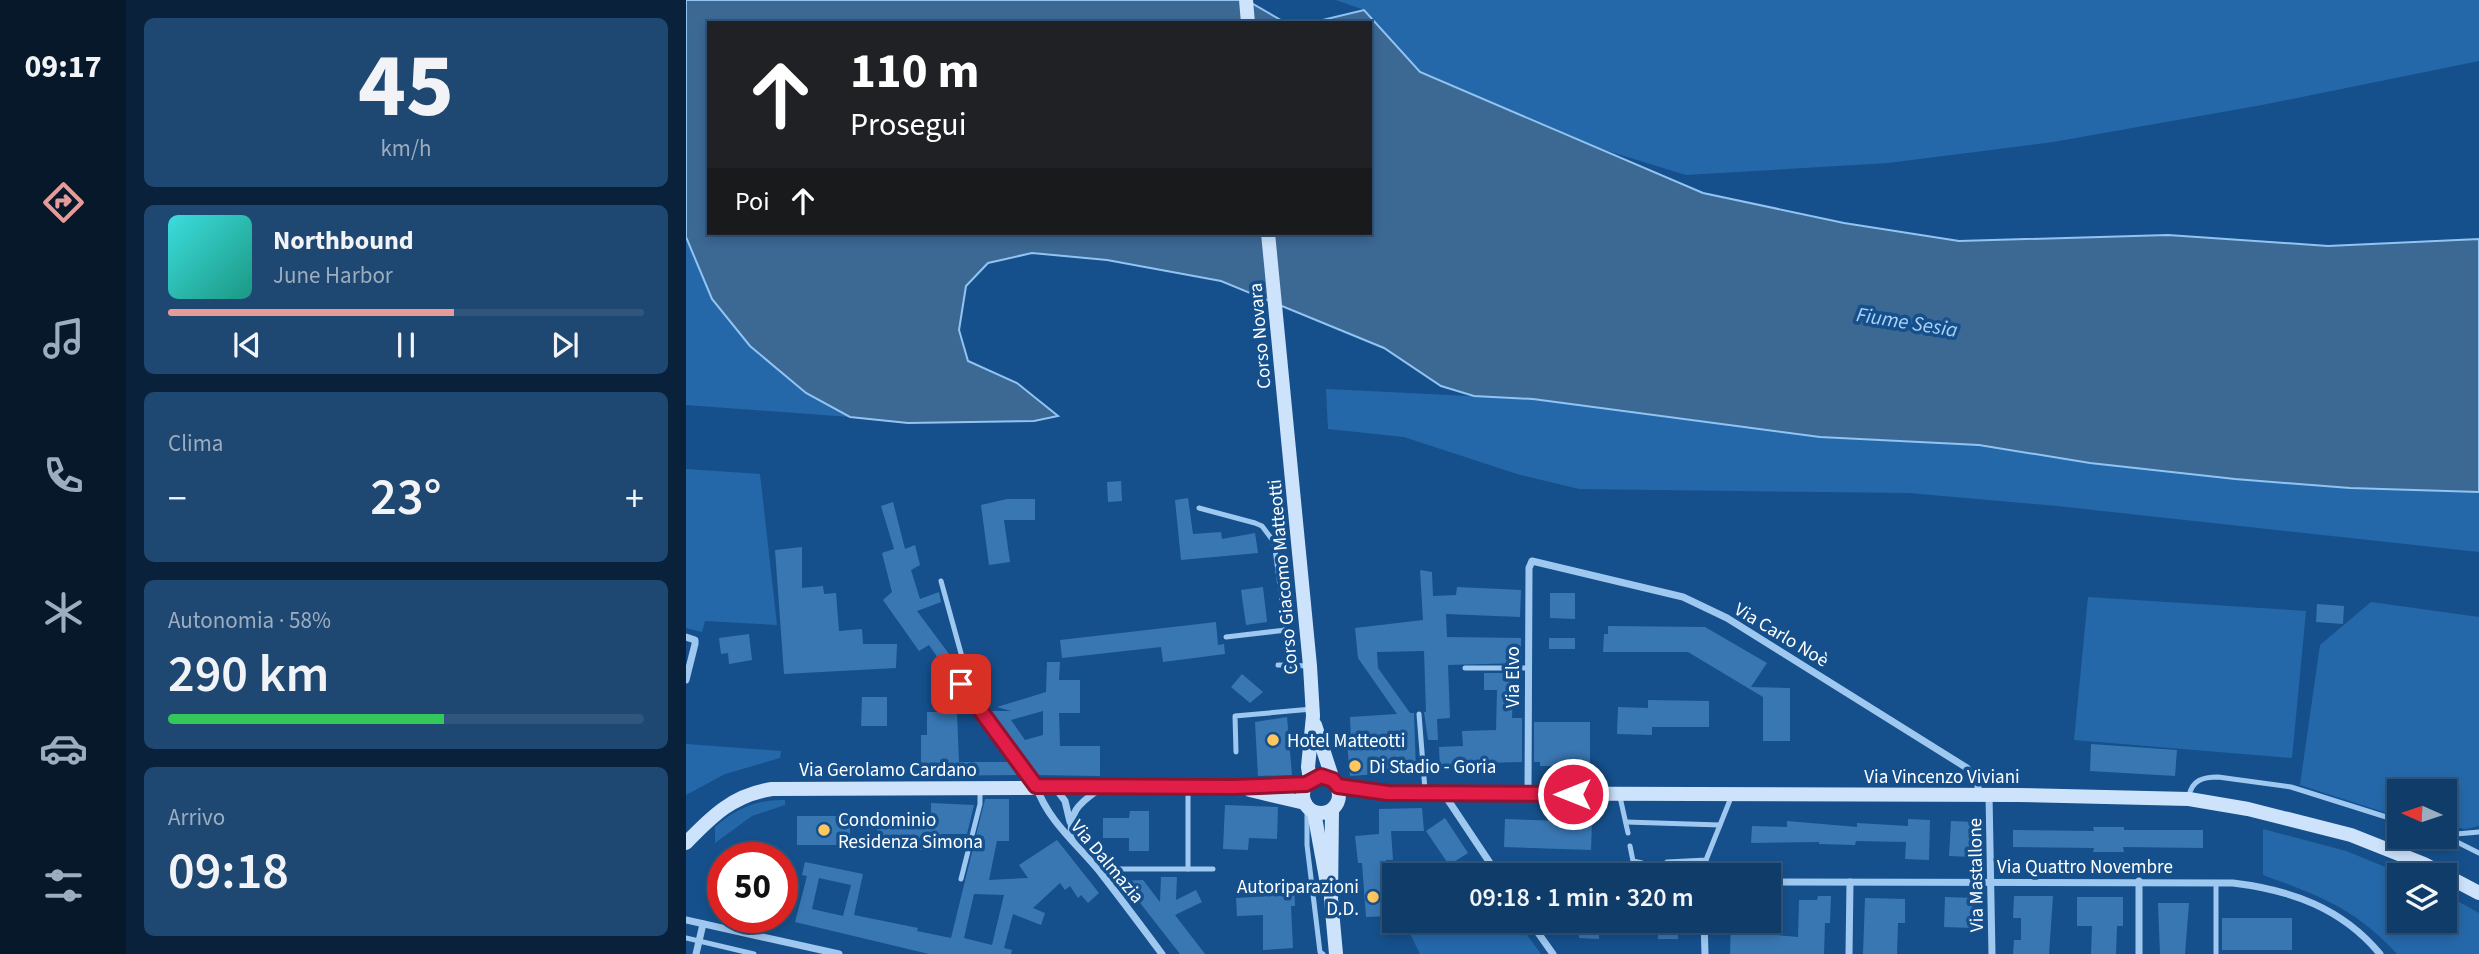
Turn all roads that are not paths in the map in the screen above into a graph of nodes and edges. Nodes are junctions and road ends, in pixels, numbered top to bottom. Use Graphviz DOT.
graph roads {
  1 [pos="1246,0"];
  2 [pos="1248,21"];
  3 [pos="1268,235"];
  4 [pos="1287,435"];
  5 [pos="1199,508"];
  6 [pos="1532,561"];
  7 [pos="941,581"];
  8 [pos="1286,630"];
  9 [pos="686,637"];
  10 [pos="1226,637"];
  11 [pos="1278,665"];
  12 [pos="1310,666"];
  13 [pos="1291,667"];
  14 [pos="1465,668"];
  15 [pos="1528,668"];
  16 [pos="686,680"];
  17 [pos="961,684"];
  18 [pos="1312,713"];
  19 [pos="1419,715"];
  20 [pos="1236,752"];
  21 [pos="1308,782"];
  22 [pos="1335,783"];
  23 [pos="1036,786"];
  24 [pos="1055,786"];
  25 [pos="1104,786"];
  26 [pos="980,787"];
  27 [pos="1188,787"];
  28 [pos="1234,787"];
  29 [pos="1388,793"];
  30 [pos="1425,793"];
  31 [pos="1443,793"];
  32 [pos="1528,793"];
  33 [pos="1619,794"];
  34 [pos="1733,794"];
  35 [pos="1984,795"];
  36 [pos="2189,799"];
  37 [pos="1335,806"];
  38 [pos="1309,807"];
  39 [pos="2387,817"];
  40 [pos="1626,822"];
  41 [pos="1070,823"];
  42 [pos="1720,825"];
  43 [pos="2479,832"];
  44 [pos="1628,833"];
  45 [pos="2457,834"];
  46 [pos="1072,839"];
  47 [pos="2457,841"];
  48 [pos="686,843"];
  49 [pos="1630,846"];
  50 [pos="2479,853"];
  51 [pos="1706,860"];
  52 [pos="1667,862"];
  53 [pos="1490,863"];
  54 [pos="1642,863"];
  55 [pos="1706,863"];
  56 [pos="1188,869"];
  57 [pos="1213,869"];
  58 [pos="1102,875"];
  59 [pos="961,879"];
  60 [pos="1992,881"];
  61 [pos="2139,881"];
  62 [pos="1781,882"];
  63 [pos="1850,882"];
  64 [pos="2216,883"];
  65 [pos="2479,893"];
  66 [pos="1331,900"];
  67 [pos="686,920"];
  68 [pos="703,924"];
  69 [pos="1538,933"];
  70 [pos="1704,933"];
  71 [pos="686,938"];
  72 [pos="699,941"];
  73 [pos="803,950"];
  74 [pos="696,954"];
  75 [pos="754,954"];
  76 [pos="839,954"];
  77 [pos="1163,954"];
  78 [pos="1323,954"];
  79 [pos="1336,954"];
  80 [pos="1553,954"];
  81 [pos="1704,954"];
  82 [pos="1849,954"];
  83 [pos="1992,954"];
  84 [pos="2139,954"];
  85 [pos="2216,954"];
  86 [pos="2380,954"];
  1 -- 2 [label="main road"];
  3 -- 4 [label="main road, Corso Novara"];
  4 -- 12 [label="main road, Corso Giacomo Matteotti"];
  5 -- 8 [label="lane"];
  6 -- 15 [label="street, Via Elvo"];
  6 -- 35 [label="street, Via Carlo Noè"];
  7 -- 17 [label="lane"];
  8 -- 10 [label="lane"];
  8 -- 13 [label="lane"];
  9 -- 16 [label="street"];
  11 -- 13 [label="lane"];
  12 -- 13 [label="lane"];
  12 -- 18 [label="main road, Corso Giacomo Matteotti"];
  14 -- 15 [label="lane"];
  15 -- 32 [label="street, Via Elvo"];
  17 -- 23 [label="street, Via Dalmazia"];
  18 -- 20 [label="lane"];
  18 -- 21 [label="main road, Corso Giacomo Matteotti"];
  18 -- 22 [label="main road, Corso Giacomo Matteotti"];
  19 -- 30 [label="lane"];
  21 -- 22 [label="main road"];
  21 -- 28 [label="main road, Via Gerolamo Cardano"];
  21 -- 38 [label="main road"];
  22 -- 29 [label="main road, Via Vincenzo Viviani"];
  22 -- 37 [label="main road"];
  23 -- 24 [label="main road, Via Gerolamo Cardano"];
  23 -- 26 [label="main road, Via Gerolamo Cardano"];
  23 -- 46 [label="street, Via Dalmazia"];
  24 -- 25 [label="main road, Via Gerolamo Cardano"];
  24 -- 41 [label="street"];
  25 -- 27 [label="main road, Via Gerolamo Cardano"];
  25 -- 41 [label="street"];
  26 -- 48 [label="main road, Via Gerolamo Cardano"];
  26 -- 59 [label="lane"];
  27 -- 28 [label="main road, Via Gerolamo Cardano"];
  27 -- 56 [label="lane"];
  28 -- 38 [label="main road, Via Gerolamo Cardano"];
  29 -- 30 [label="main road, Via Vincenzo Viviani"];
  29 -- 37 [label="main road, Via Vincenzo Viviani"];
  30 -- 31 [label="main road, Via Vincenzo Viviani"];
  31 -- 32 [label="main road, Via Vincenzo Viviani"];
  31 -- 53 [label="street"];
  32 -- 33 [label="main road, Via Vincenzo Viviani"];
  33 -- 34 [label="main road, Via Vincenzo Viviani"];
  33 -- 40 [label="lane"];
  34 -- 35 [label="main road, Via Vincenzo Viviani"];
  34 -- 42 [label="lane"];
  35 -- 36 [label="main road, Via Vincenzo Viviani"];
  35 -- 60 [label="street, Via Mastallone"];
  36 -- 39 [label="lane"];
  36 -- 65 [label="main road, Via Vincenzo Viviani"];
  37 -- 38 [label="main road"];
  37 -- 66 [label="main road"];
  38 -- 66 [label="main road"];
  38 -- 78 [label="lane"];
  40 -- 42 [label="lane"];
  40 -- 44 [label="lane"];
  41 -- 46 [label="street"];
  42 -- 51 [label="lane"];
  43 -- 45 [label="lane"];
  46 -- 58 [label="street, Via Dalmazia"];
  47 -- 50 [label="lane"];
  49 -- 54 [label="lane"];
  51 -- 52 [label="lane"];
  51 -- 55 [label="lane"];
  56 -- 57 [label="lane"];
  56 -- 58 [label="lane"];
  58 -- 77 [label="street, Via Dalmazia"];
  60 -- 61 [label="street, Via Quattro Novembre"];
  60 -- 63 [label="street, Via Quattro Novembre"];
  60 -- 83 [label="street, Via Mastallone"];
  61 -- 64 [label="street, Via Quattro Novembre"];
  61 -- 84 [label="street"];
  62 -- 63 [label="street, Via Quattro Novembre"];
  63 -- 82 [label="street"];
  64 -- 85 [label="lane"];
  64 -- 86 [label="street, Via Quattro Novembre"];
  66 -- 79 [label="main road"];
  67 -- 68 [label="street"];
  68 -- 72 [label="street"];
  68 -- 73 [label="street"];
  69 -- 80 [label="street"];
  70 -- 81 [label="street"];
  71 -- 72 [label="lane"];
  72 -- 74 [label="street"];
  72 -- 75 [label="lane"];
  73 -- 76 [label="street"];
}
